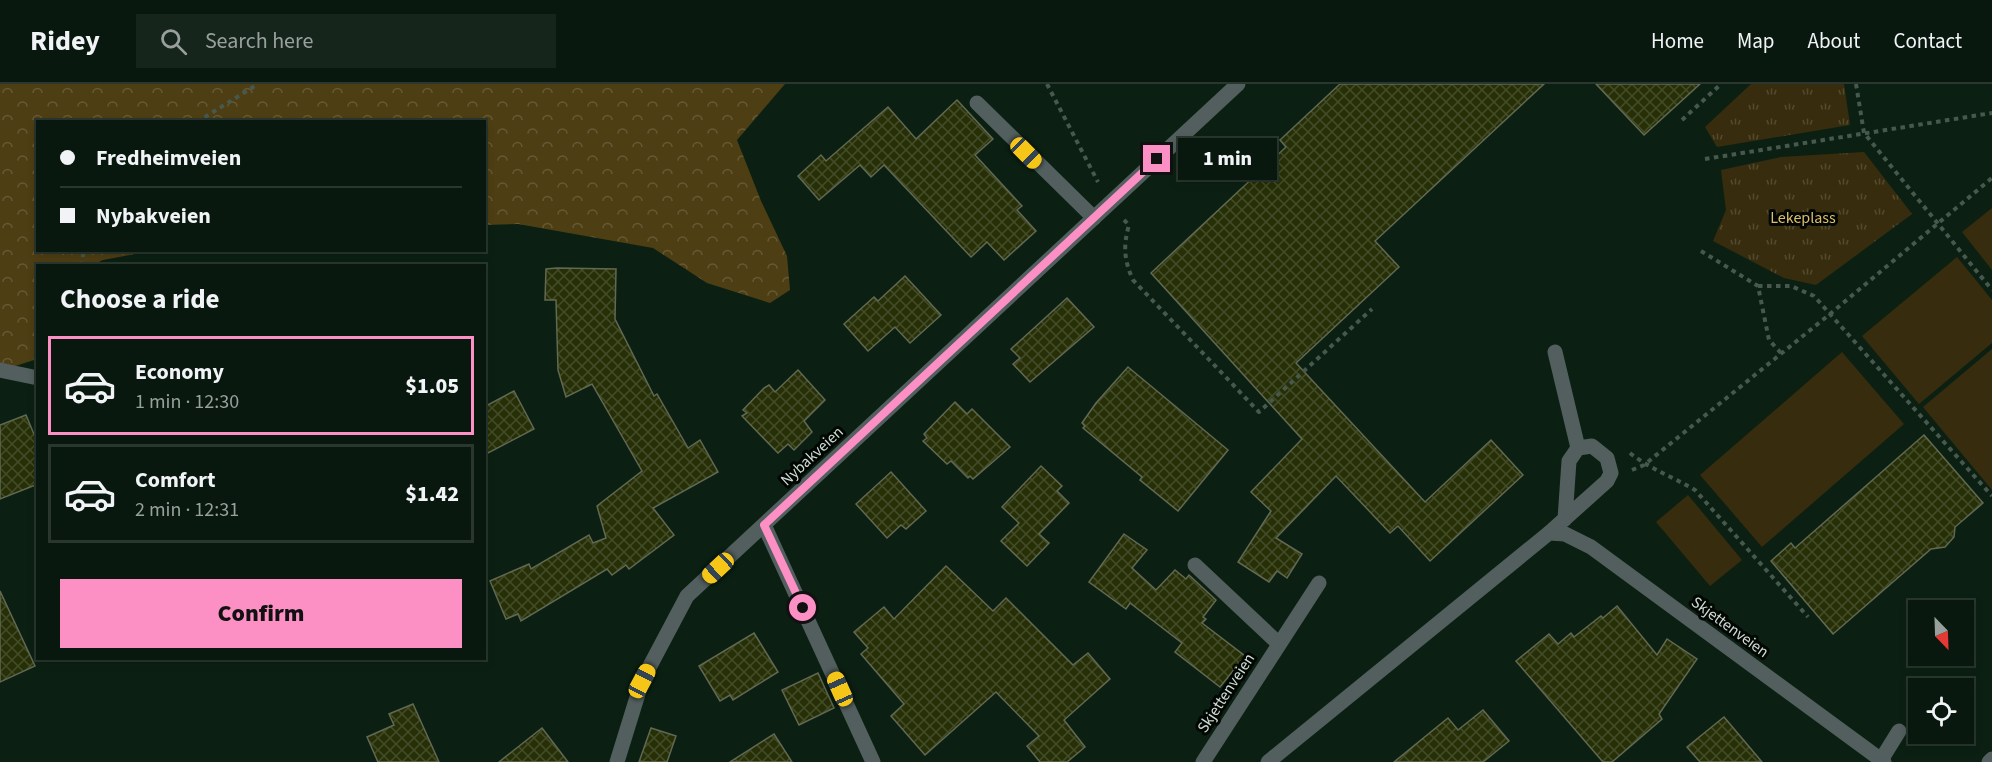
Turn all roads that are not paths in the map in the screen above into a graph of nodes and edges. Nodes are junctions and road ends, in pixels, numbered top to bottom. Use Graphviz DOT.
graph roads {
  1 [pos="1238,84"];
  2 [pos="976,103"];
  3 [pos="1094,218"];
  4 [pos="1555,352"];
  5 [pos="0,370"];
  6 [pos="36,378"];
  7 [pos="1578,448"];
  8 [pos="1565,519"];
  9 [pos="764,525"];
  10 [pos="1549,533"];
  11 [pos="1195,566"];
  12 [pos="1319,584"];
  13 [pos="1279,644"];
  14 [pos="1899,731"];
  15 [pos="1882,761"];
  16 [pos="617,762"];
  17 [pos="873,762"];
  18 [pos="1203,762"];
  19 [pos="1268,762"];
  1 -- 3 [label="street, Nybakveien"];
  2 -- 3 [label="street"];
  3 -- 9 [label="street, Nybakveien"];
  4 -- 7 [label="street"];
  5 -- 6 [label="street"];
  7 -- 8 [label="street"];
  7 -- 8 [label="street"];
  8 -- 10 [label="street"];
  9 -- 16 [label="street, Nybakveien"];
  9 -- 17 [label="street"];
  10 -- 15 [label="street, Skjettenveien"];
  10 -- 19 [label="street"];
  11 -- 13 [label="street"];
  12 -- 13 [label="street, Skjettenveien"];
  13 -- 18 [label="street, Skjettenveien"];
  14 -- 15 [label="street"];
}
